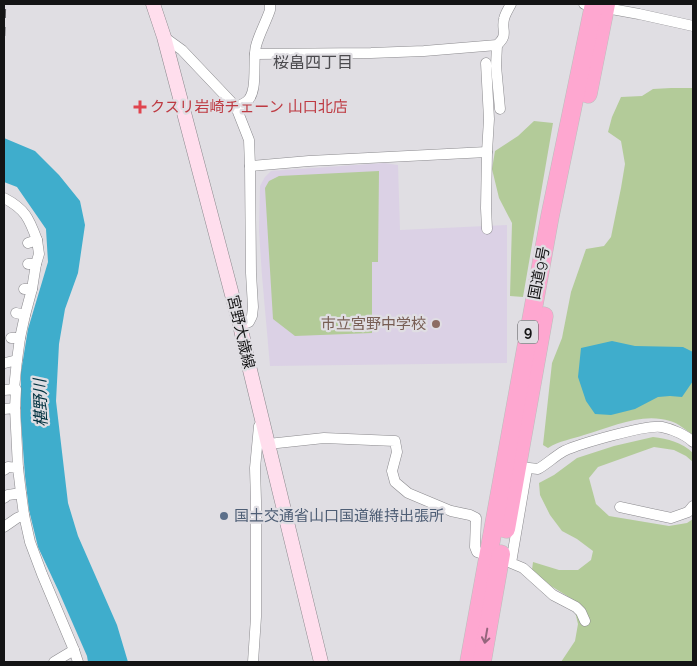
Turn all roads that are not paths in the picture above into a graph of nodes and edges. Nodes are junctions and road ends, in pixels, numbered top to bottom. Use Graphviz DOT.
graph roads {
  1 [pos="153,4"];
  2 [pos="270,4"];
  3 [pos="511,4"];
  4 [pos="597,5"];
  5 [pos="693,26"];
  6 [pos="164,37"];
  7 [pos="497,46"];
  8 [pos="255,54"];
  9 [pos="486,63"];
  10 [pos="236,107"];
  11 [pos="500,109"];
  12 [pos="487,152"];
  13 [pos="250,166"];
  14 [pos="4,198"];
  15 [pos="487,229"];
  16 [pos="240,325"];
  17 [pos="16,360"];
  18 [pos="5,363"];
  19 [pos="9,390"];
  20 [pos="15,408"];
  21 [pos="4,409"];
  22 [pos="263,421"];
  23 [pos="693,442"];
  24 [pos="268,444"];
  25 [pos="8,466"];
  26 [pos="522,468"];
  27 [pos="21,493"];
  28 [pos="4,498"];
  29 [pos="693,506"];
  30 [pos="620,507"];
  31 [pos="24,515"];
  32 [pos="4,526"];
  33 [pos="488,556"];
  34 [pos="585,621"];
  35 [pos="74,650"];
  36 [pos="54,662"];
  37 [pos="78,662"];
  38 [pos="253,662"];
  39 [pos="322,662"];
  40 [pos="469,662"];
  41 [pos="482,662"];
  1 -- 6 [label="main road, 宮野大歳線"];
  2 -- 8 [label="street"];
  3 -- 7 [label="street"];
  4 -- 5 [label="street"];
  4 -- 26 [label="highway, 国道9号 / 9"];
  4 -- 33 [label="highway, 国道9号 / 9"];
  6 -- 10 [label="street"];
  6 -- 16 [label="main road, 宮野大歳線"];
  7 -- 8 [label="street"];
  7 -- 11 [label="street"];
  8 -- 10 [label="street"];
  9 -- 12 [label="street"];
  10 -- 13 [label="street"];
  12 -- 13 [label="street"];
  12 -- 15 [label="street"];
  13 -- 16 [label="street"];
  14 -- 17 [label="street"];
  16 -- 22 [label="main road, 宮野大歳線"];
  17 -- 18 [label="street"];
  17 -- 19 [label="street"];
  19 -- 20 [label="street"];
  20 -- 21 [label="street"];
  20 -- 25 [label="street"];
  22 -- 24 [label="main road, 宮野大歳線"];
  22 -- 38 [label="street"];
  23 -- 26 [label="street"];
  24 -- 33 [label="street"];
  24 -- 39 [label="main road, 宮野大歳線"];
  25 -- 27 [label="street"];
  26 -- 34 [label="street"];
  26 -- 41 [label="highway, 国道9号 / 9, one-way"];
  27 -- 28 [label="street"];
  27 -- 31 [label="street"];
  29 -- 30 [label="street"];
  31 -- 32 [label="street"];
  31 -- 35 [label="street"];
  33 -- 40 [label="highway, 国道9号 / 9"];
  35 -- 36 [label="street"];
  35 -- 37 [label="street"];
}
